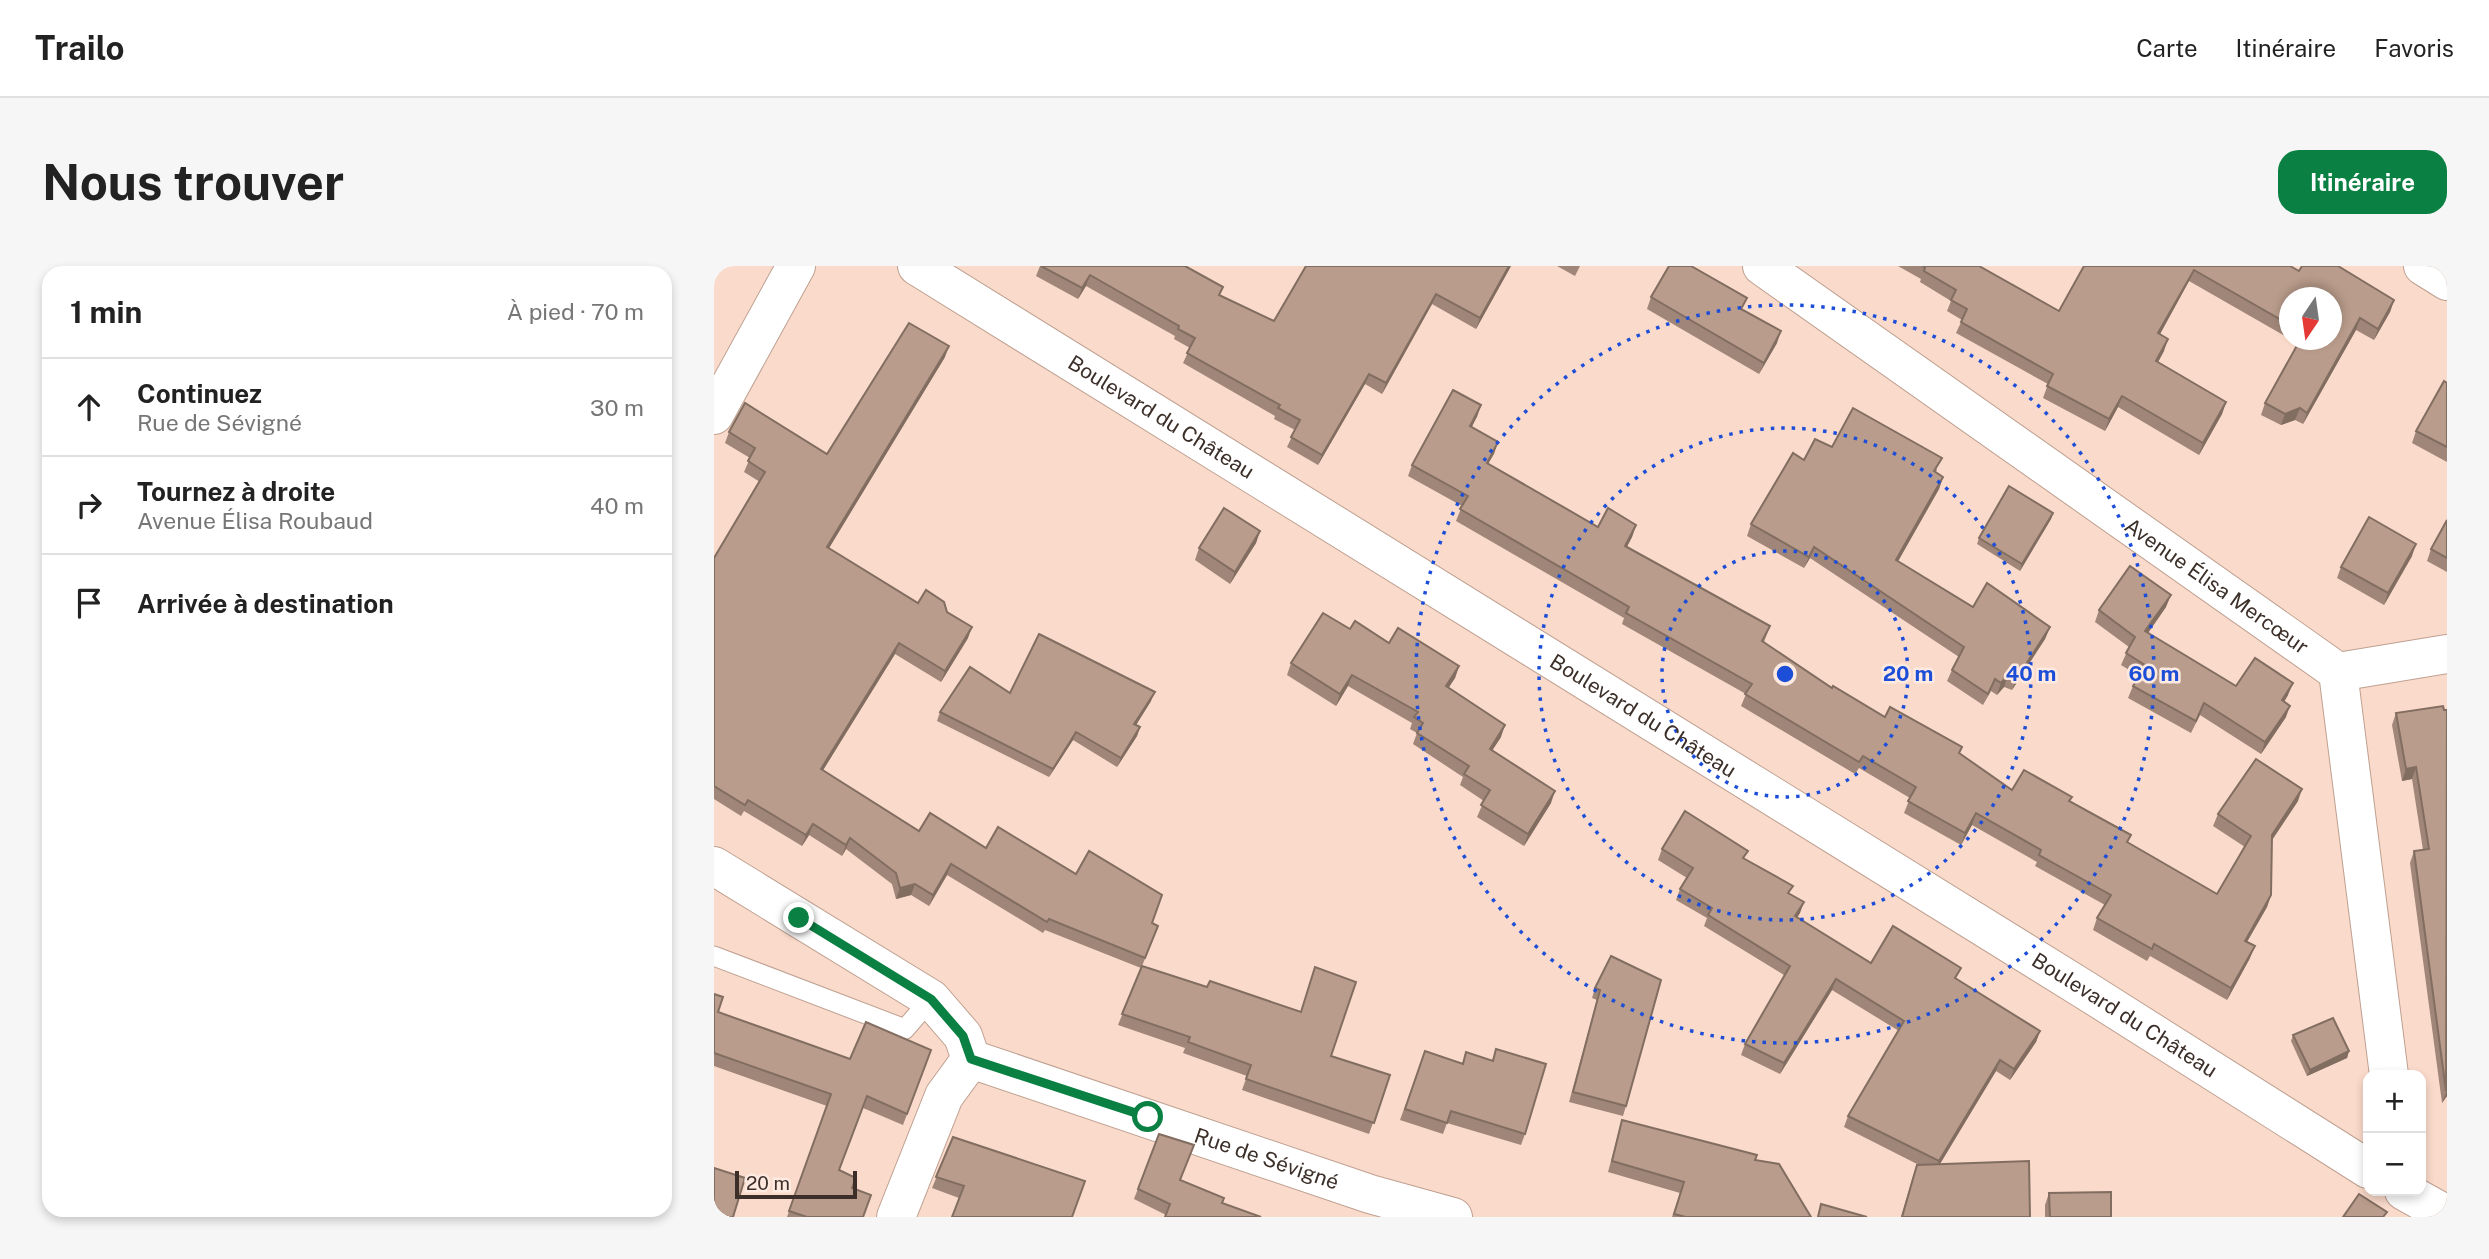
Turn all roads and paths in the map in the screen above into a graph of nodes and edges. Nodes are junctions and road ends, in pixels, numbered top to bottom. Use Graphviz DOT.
graph roads {
  1 [pos="796,266"];
  2 [pos="917,266"];
  3 [pos="1762,266"];
  4 [pos="2423,266"];
  5 [pos="2447,281"];
  6 [pos="714,415"];
  7 [pos="2447,654"];
  8 [pos="2338,672"];
  9 [pos="714,866"];
  10 [pos="714,956"];
  11 [pos="931,999"];
  12 [pos="971,1059"];
  13 [pos="2388,1070"];
  14 [pos="2363,1166"];
  15 [pos="2418,1196"];
  16 [pos="2437,1203"];
  17 [pos="896,1217"];
  18 [pos="1453,1217"];
  1 -- 6 [label="street"];
  2 -- 14 [label="street, Boulevard du Château"];
  3 -- 8 [label="street, Avenue Élisa Mercœur"];
  4 -- 5 [label="street"];
  7 -- 8 [label="street"];
  8 -- 13 [label="street"];
  9 -- 11 [label="street"];
  10 -- 11 [label="lane"];
  11 -- 12 [label="street"];
  12 -- 17 [label="street"];
  12 -- 18 [label="street, Rue de Sévigné"];
  15 -- 16 [label="street"];
}
